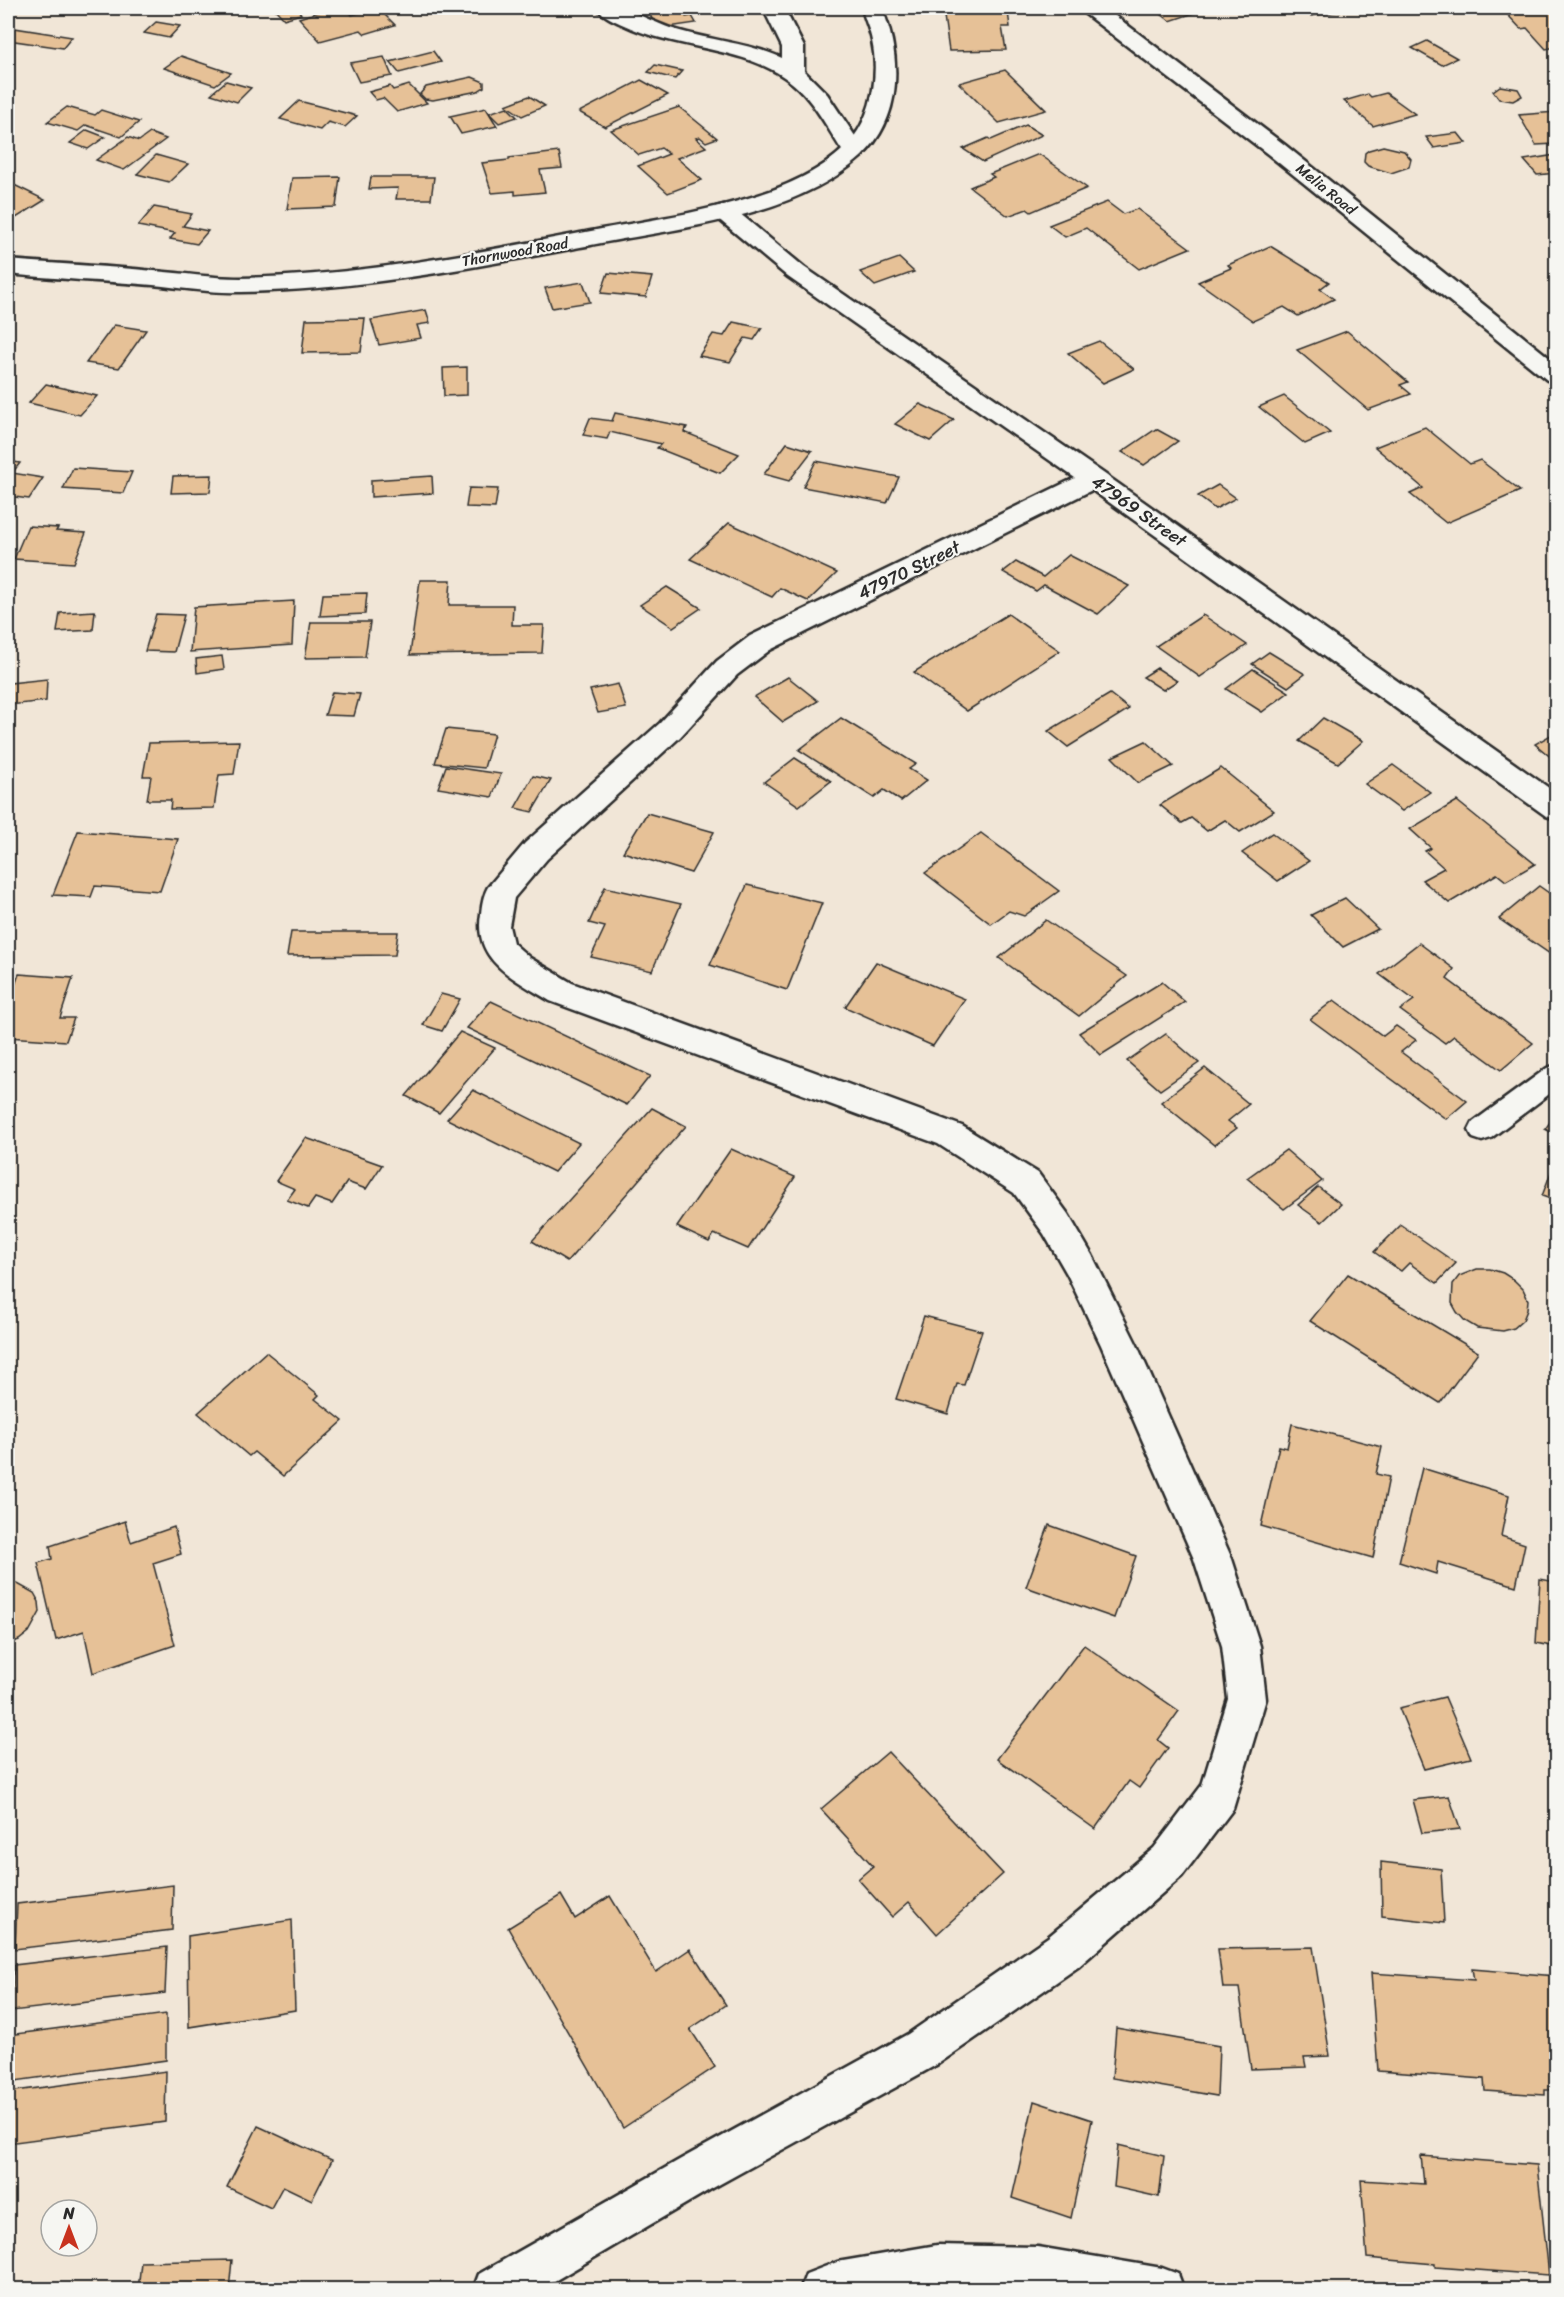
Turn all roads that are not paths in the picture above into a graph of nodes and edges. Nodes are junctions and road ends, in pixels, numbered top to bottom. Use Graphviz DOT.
graph roads {
  1 [pos="608,8"];
  2 [pos="774,8"];
  3 [pos="873,8"];
  4 [pos="1092,8"];
  5 [pos="793,73"];
  6 [pos="854,151"];
  7 [pos="724,212"];
  8 [pos="8,267"];
  9 [pos="1557,375"];
  10 [pos="1094,479"];
  11 [pos="1557,808"];
  12 [pos="1557,1075"];
  13 [pos="1482,1130"];
  14 [pos="495,2289"];
  15 [pos="822,2289"];
  16 [pos="1162,2289"];
  1 -- 5 [label="street"];
  2 -- 5 [label="street"];
  3 -- 6 [label="street, Thornwood Road"];
  4 -- 9 [label="street, Melia Road"];
  5 -- 6 [label="street"];
  6 -- 7 [label="street, Thornwood Road"];
  7 -- 8 [label="street, Thornwood Road"];
  7 -- 10 [label="street, 47969 Street"];
  10 -- 11 [label="street, 47969 Street"];
  10 -- 14 [label="street, 47970 Street"];
  12 -- 13 [label="lane"];
  15 -- 16 [label="street"];
}
